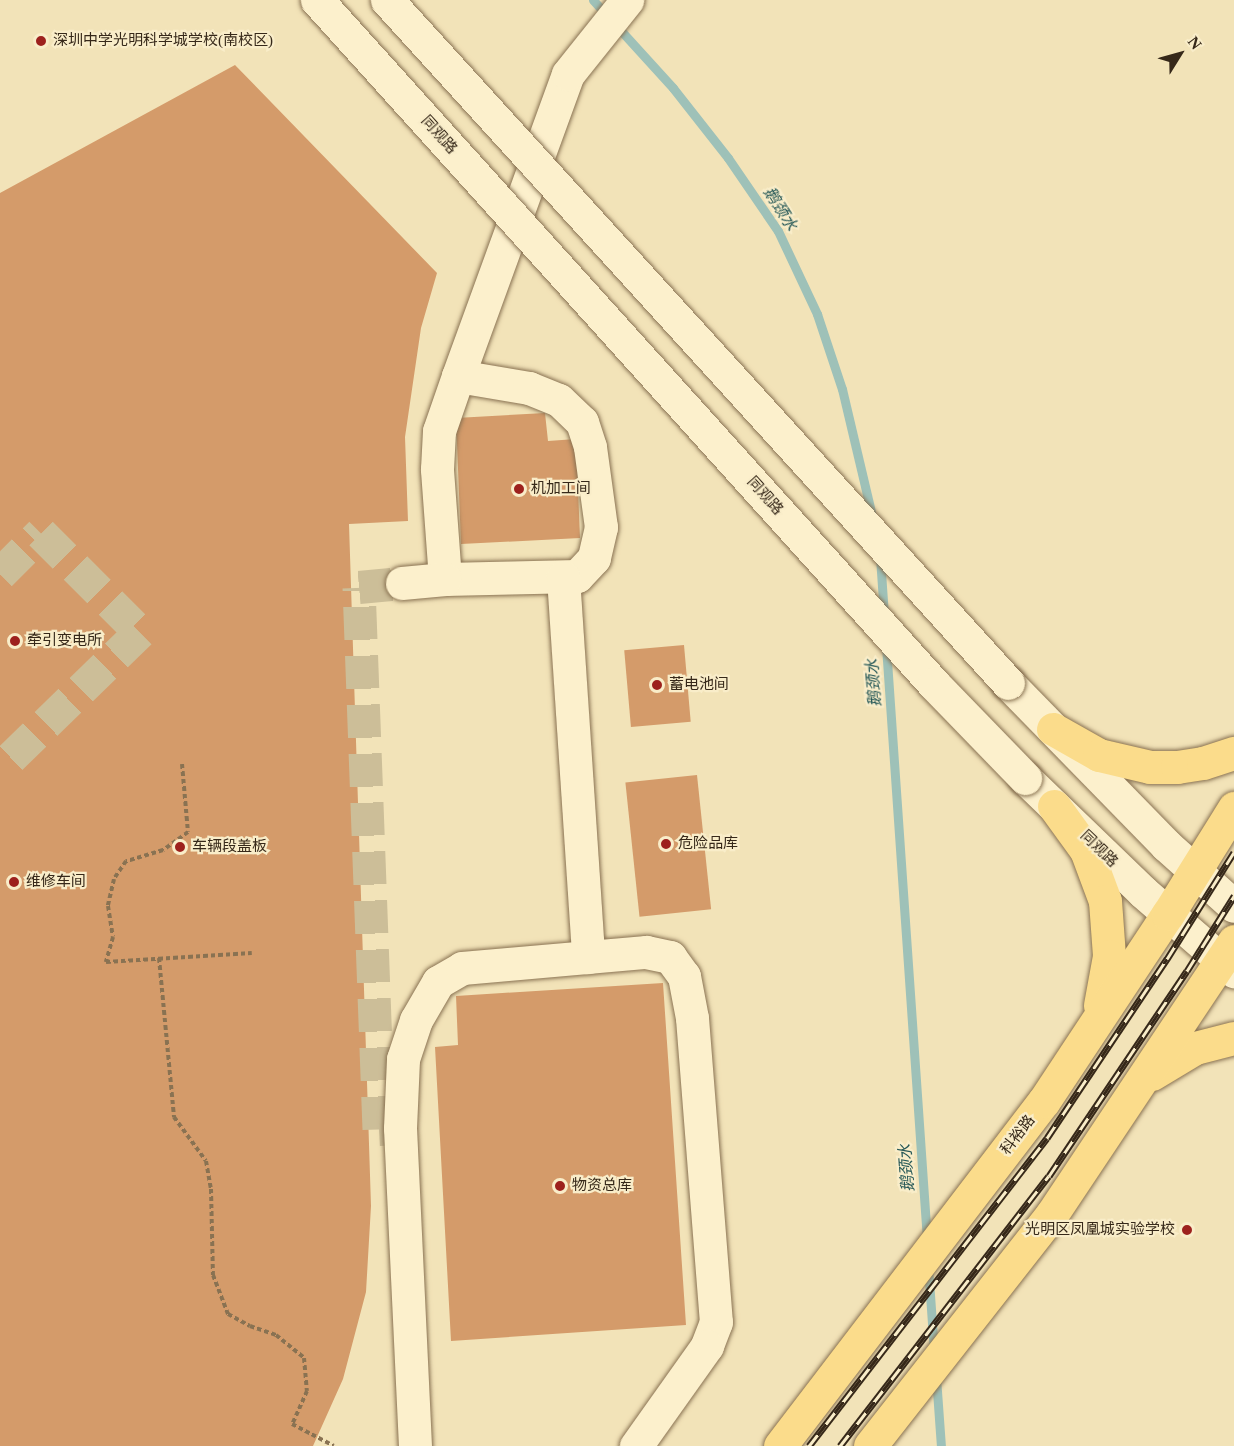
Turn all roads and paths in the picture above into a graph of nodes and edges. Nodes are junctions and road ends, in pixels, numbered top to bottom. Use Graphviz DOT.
graph roads {
  1 [pos="317,0"];
  2 [pos="387,0"];
  3 [pos="627,0"];
  4 [pos="458,376"];
  5 [pos="563,577"];
  6 [pos="445,579"];
  7 [pos="402,583"];
  8 [pos="1053,729"];
  9 [pos="1234,753"];
  10 [pos="182,764"];
  11 [pos="1054,806"];
  12 [pos="1234,808"];
  13 [pos="1195,871"];
  14 [pos="1234,906"];
  15 [pos="1168,914"];
  16 [pos="252,953"];
  17 [pos="588,957"];
  18 [pos="159,958"];
  19 [pos="1230,958"];
  20 [pos="1089,1034"];
  21 [pos="1234,1038"];
  22 [pos="1134,1092"];
  23 [pos="334,1446"];
  24 [pos="415,1446"];
  25 [pos="636,1446"];
  26 [pos="780,1446"];
  27 [pos="870,1446"];
  1 -- 11 [label="street, 同观路, bridge"];
  2 -- 8 [label="street, bridge"];
  3 -- 4 [label="street"];
  4 -- 5 [label="street"];
  4 -- 6 [label="street"];
  5 -- 6 [label="street"];
  5 -- 17 [label="street"];
  6 -- 7 [label="street"];
  8 -- 9 [label="main road"];
  8 -- 13 [label="street"];
  10 -- 18 [label="path"];
  11 -- 15 [label="street, 同观路"];
  11 -- 20 [label="main road"];
  12 -- 13 [label="main road, 科裕路"];
  13 -- 14 [label="street"];
  13 -- 15 [label="main road, 科裕路"];
  15 -- 19 [label="street, 同观路"];
  15 -- 20 [label="main road, 科裕路"];
  16 -- 18 [label="path"];
  17 -- 24 [label="street"];
  17 -- 25 [label="street"];
  18 -- 23 [label="path"];
  19 -- 22 [label="main road"];
  20 -- 26 [label="main road, 科裕路"];
  21 -- 22 [label="main road"];
  22 -- 27 [label="main road"];
}
